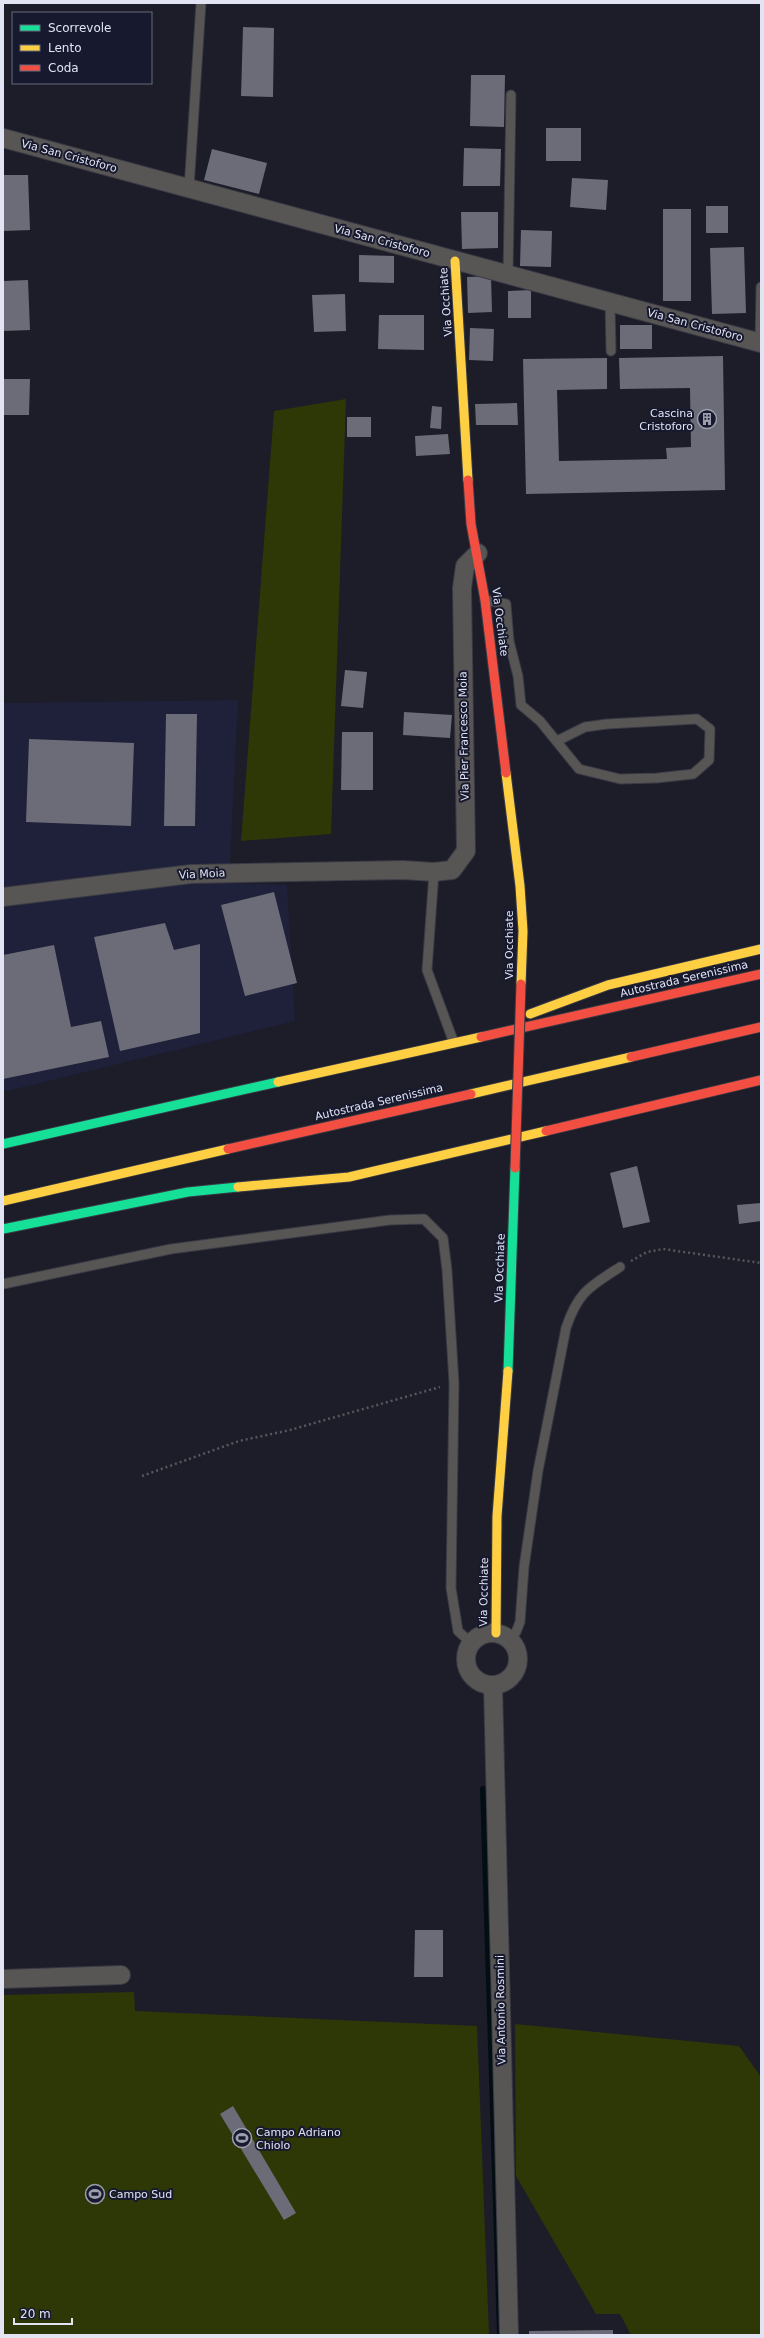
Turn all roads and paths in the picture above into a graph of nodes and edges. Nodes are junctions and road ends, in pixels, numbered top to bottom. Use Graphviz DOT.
graph roads {
  1 [pos="201,3"];
  2 [pos="511,94"];
  3 [pos="3,138"];
  4 [pos="189,188"];
  5 [pos="455,261"];
  6 [pos="508,275"];
  7 [pos="761,287"];
  8 [pos="610,302"];
  9 [pos="760,343"];
  10 [pos="611,350"];
  11 [pos="478,553"];
  12 [pos="485,600"];
  13 [pos="557,740"];
  14 [pos="403,870"];
  15 [pos="434,872"];
  16 [pos="3,897"];
  17 [pos="761,949"];
  18 [pos="761,974"];
  19 [pos="761,1027"];
  20 [pos="454,1043"];
  21 [pos="761,1080"];
  22 [pos="3,1144"];
  23 [pos="3,1201"];
  24 [pos="3,1229"];
  25 [pos="761,1264"];
  26 [pos="620,1267"];
  27 [pos="3,1284"];
  28 [pos="454,1383"];
  29 [pos="142,1476"];
  30 [pos="503,1636"];
  31 [pos="471,1643"];
  32 [pos="493,1686"];
  33 [pos="121,1976"];
  34 [pos="3,1978"];
  35 [pos="509,2335"];
  1 -- 4 [label="lane"];
  2 -- 6 [label="lane"];
  3 -- 4 [label="street, Via San Cristoforo"];
  4 -- 5 [label="street, Via San Cristoforo"];
  5 -- 6 [label="street, Via San Cristoforo"];
  5 -- 11 [label="main road, Via Occhiate"];
  6 -- 8 [label="street, Via San Cristoforo"];
  7 -- 9 [label="lane"];
  8 -- 9 [label="street, Via San Cristoforo"];
  8 -- 10 [label="lane"];
  11 -- 12 [label="main road, Via Occhiate"];
  11 -- 15 [label="street, Via Pier Francesco Moia"];
  12 -- 13 [label="lane"];
  12 -- 30 [label="main road, Via Occhiate, bridge"];
  13 -- 13 [label="lane"];
  14 -- 15 [label="street, Via Pier Francesco Moia"];
  14 -- 16 [label="street, Via Moia"];
  15 -- 20 [label="lane"];
  17 -- 20 [label="main road"];
  18 -- 20 [label="main road, Autostrada Serenissima"];
  19 -- 23 [label="main road, Autostrada Serenissima"];
  20 -- 22 [label="main road, Autostrada Serenissima"];
  21 -- 24 [label="main road"];
  25 -- 26 [label="path"];
  26 -- 30 [label="lane"];
  27 -- 28 [label="lane"];
  28 -- 29 [label="path"];
  28 -- 31 [label="lane"];
  30 -- 31 [label="street"];
  30 -- 32 [label="street"];
  31 -- 32 [label="street"];
  32 -- 35 [label="street, Via Antonio Rosmini"];
  33 -- 34 [label="street"];
}
